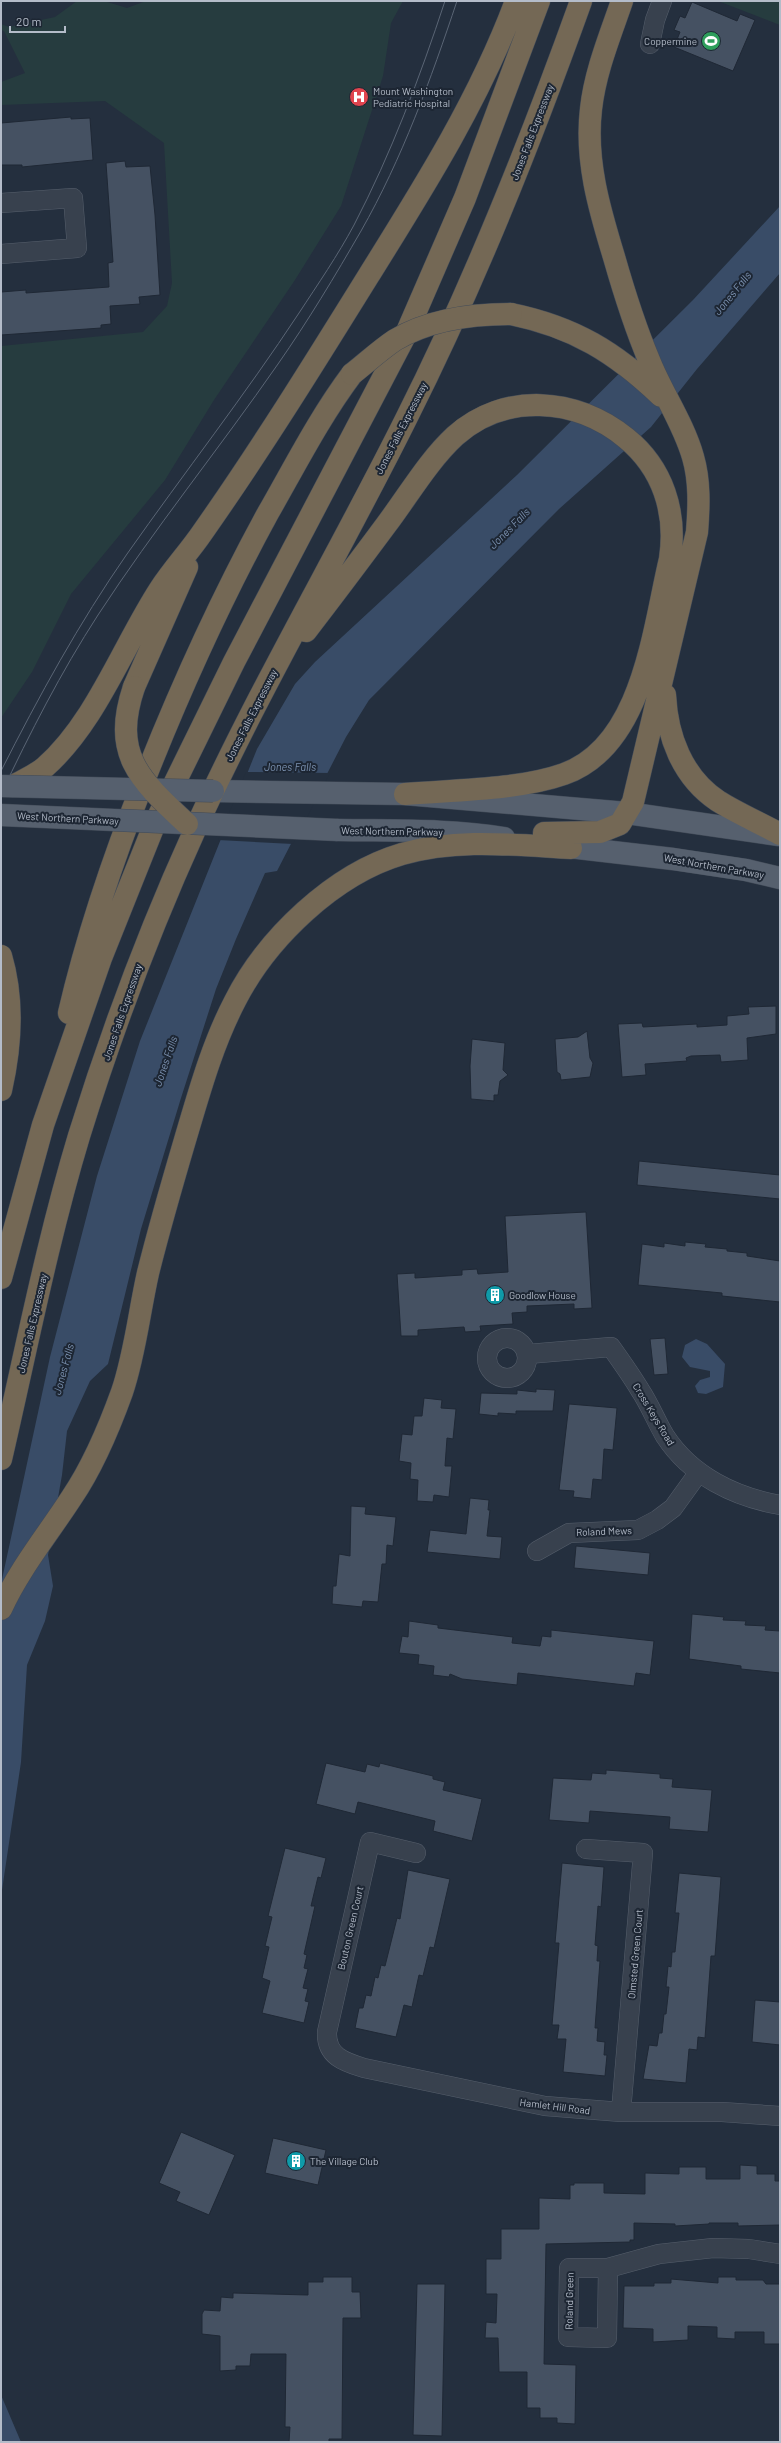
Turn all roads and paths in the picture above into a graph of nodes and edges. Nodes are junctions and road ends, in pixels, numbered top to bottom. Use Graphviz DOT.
graph roads {
  1 [pos="516,1"];
  2 [pos="539,1"];
  3 [pos="580,1"];
  4 [pos="622,1"];
  5 [pos="662,1"];
  6 [pos="650,44"];
  7 [pos="1,203"];
  8 [pos="1,254"];
  9 [pos="679,421"];
  10 [pos="202,533"];
  11 [pos="663,677"];
  12 [pos="269,679"];
  13 [pos="7,786"];
  14 [pos="150,789"];
  15 [pos="405,794"];
  16 [pos="627,813"];
  17 [pos="1,815"];
  18 [pos="187,824"];
  19 [pos="473,833"];
  20 [pos="780,834"];
  21 [pos="571,848"];
  22 [pos="780,878"];
  23 [pos="1,956"];
  24 [pos="1,1090"];
  25 [pos="43,1125"];
  26 [pos="1,1278"];
  27 [pos="528,1354"];
  28 [pos="1,1459"];
  29 [pos="699,1472"];
  30 [pos="780,1505"];
  31 [pos="536,1550"];
  32 [pos="1,1609"];
  33 [pos="586,1848"];
  34 [pos="416,1853"];
  35 [pos="336,2058"];
  36 [pos="622,2112"];
  37 [pos="780,2116"];
  38 [pos="780,2254"];
  39 [pos="608,2268"];
  1 -- 10 [label="highway"];
  2 -- 25 [label="highway"];
  3 -- 12 [label="highway, Jones Falls Expressway"];
  4 -- 9 [label="highway"];
  5 -- 6 [label="street"];
  7 -- 8 [label="street"];
  9 -- 11 [label="highway"];
  9 -- 25 [label="highway, bridge"];
  10 -- 13 [label="highway"];
  10 -- 14 [label="highway, bridge"];
  11 -- 16 [label="highway"];
  11 -- 20 [label="highway"];
  12 -- 15 [label="highway"];
  12 -- 28 [label="highway, Jones Falls Expressway"];
  13 -- 14 [label="main road, bridge"];
  14 -- 15 [label="main road, bridge"];
  14 -- 18 [label="highway, bridge"];
  15 -- 16 [label="main road"];
  16 -- 19 [label="highway"];
  16 -- 20 [label="main road"];
  17 -- 18 [label="main road, West Northern Parkway, bridge"];
  18 -- 19 [label="main road, West Northern Parkway, bridge"];
  19 -- 21 [label="main road, West Northern Parkway"];
  21 -- 22 [label="main road, West Northern Parkway"];
  21 -- 32 [label="highway"];
  23 -- 24 [label="highway"];
  25 -- 26 [label="highway"];
  27 -- 29 [label="street, Cross Keys Road"];
  29 -- 30 [label="street, Cross Keys Road"];
  29 -- 31 [label="street, Roland Mews"];
  33 -- 36 [label="street, Olmsted Green Court"];
  34 -- 35 [label="street, Bouton Green Court"];
  35 -- 36 [label="street, Hamlet Hill Road"];
  36 -- 37 [label="street, Hamlet Hill Road"];
  38 -- 39 [label="street"];
}
